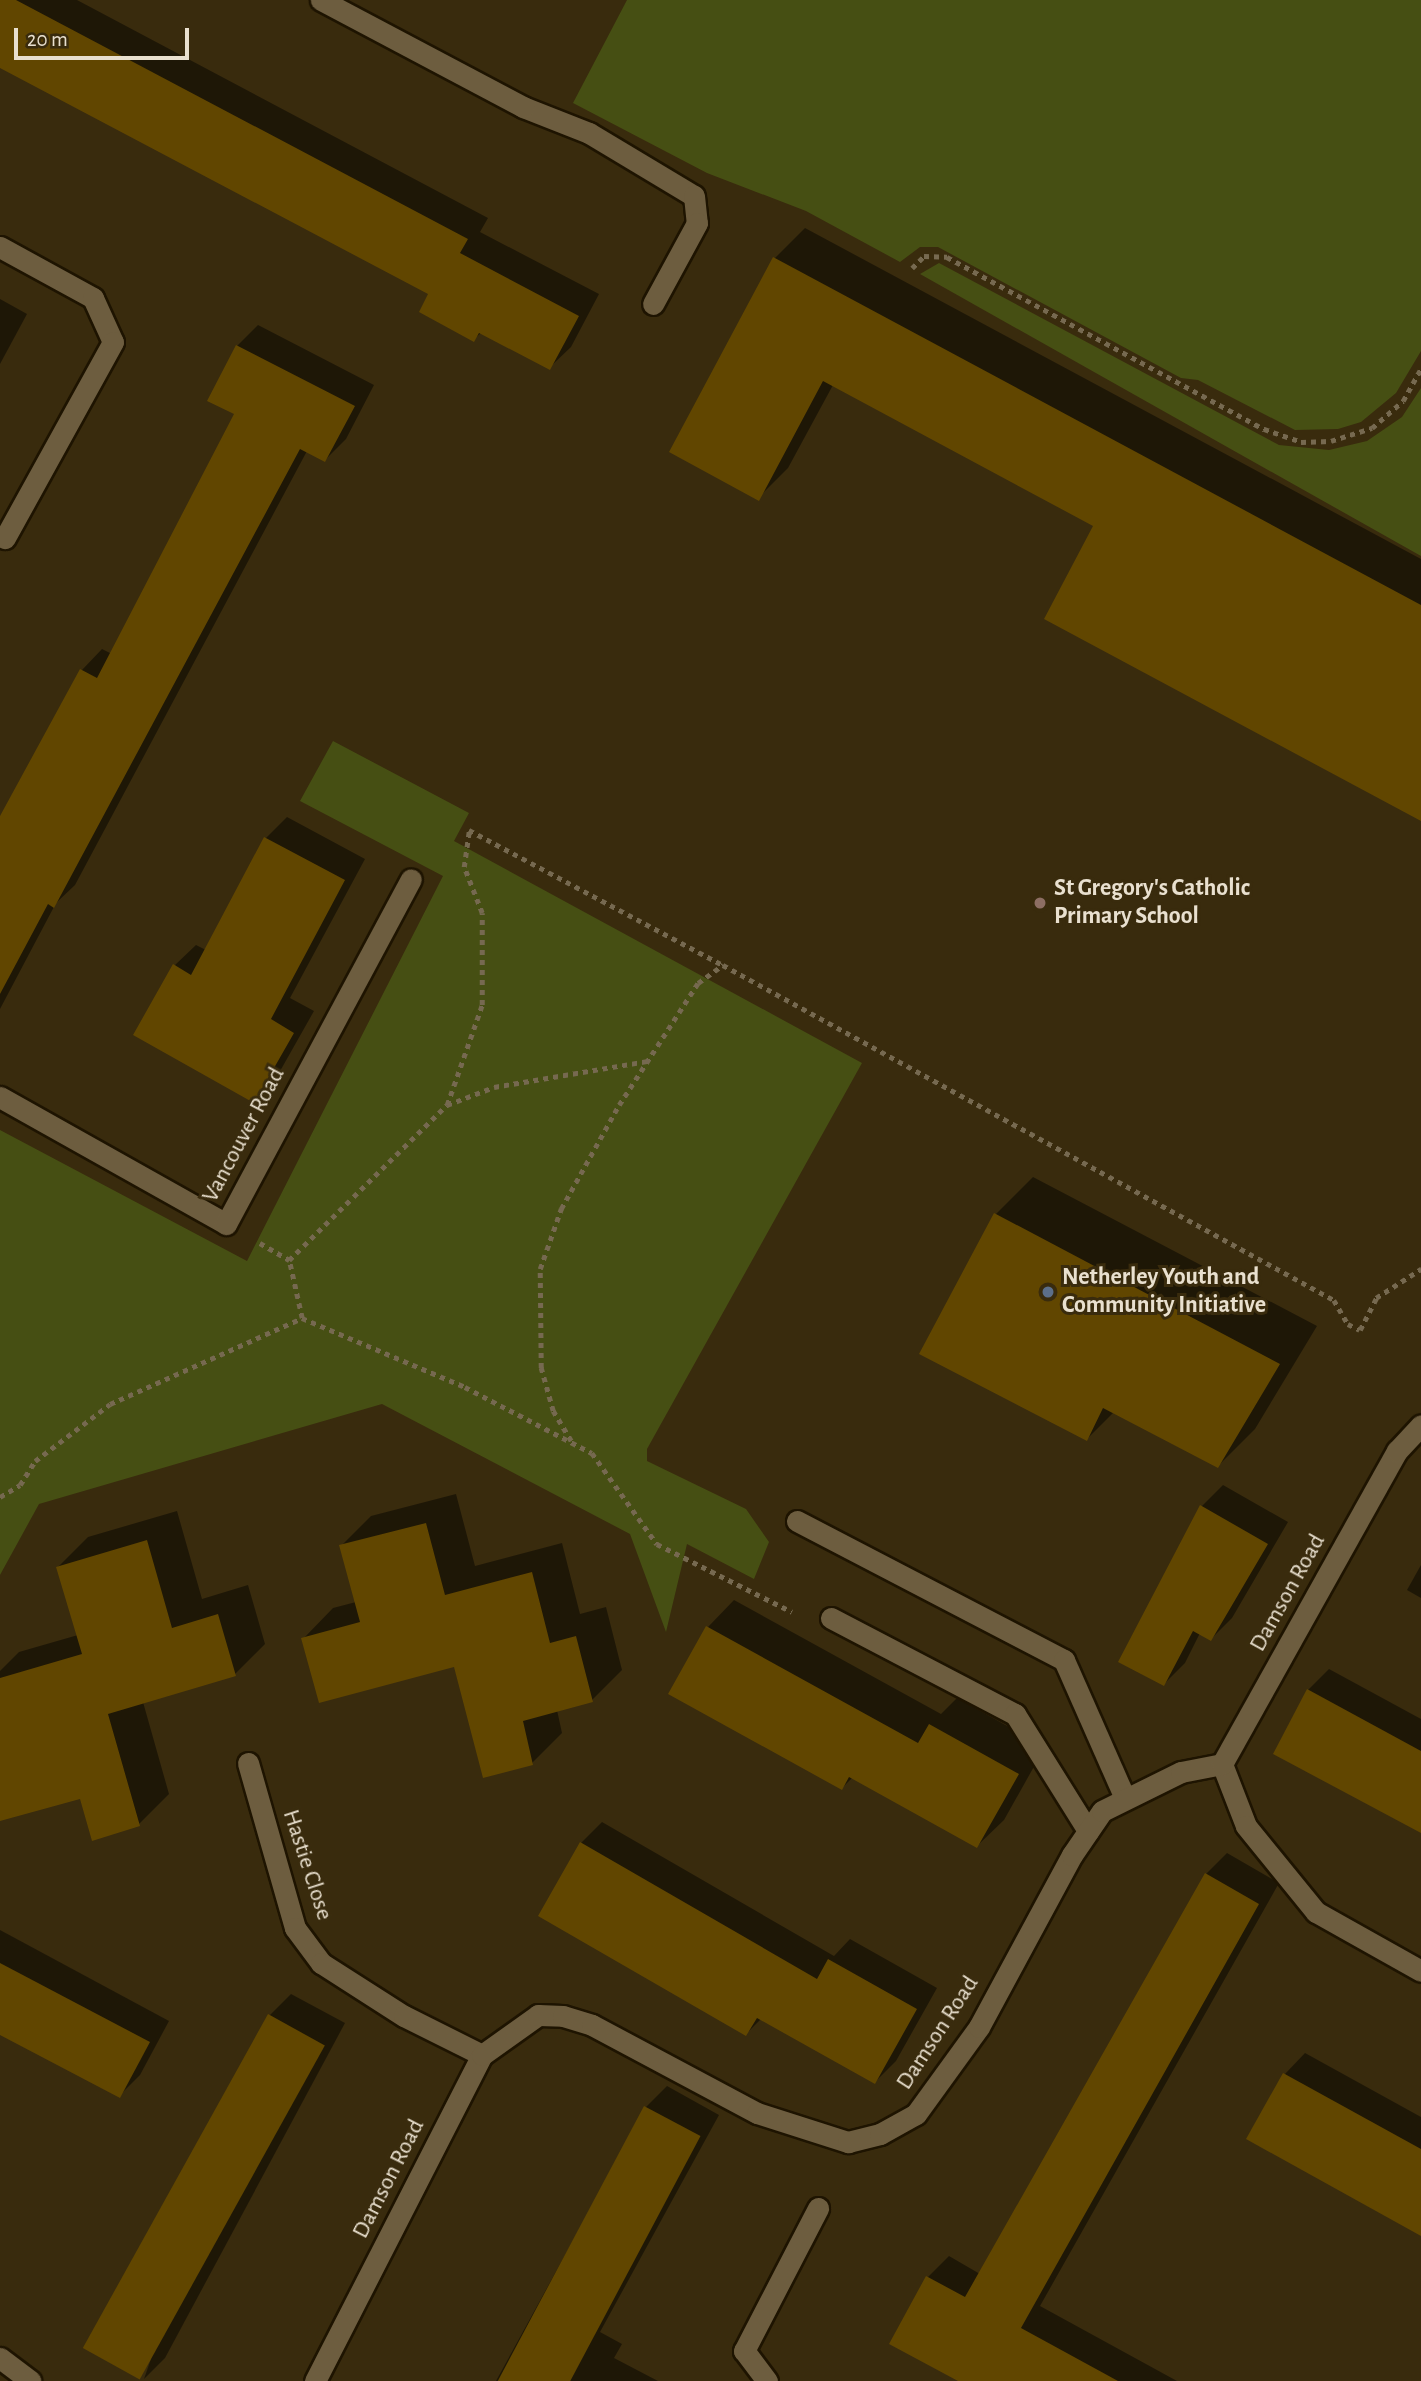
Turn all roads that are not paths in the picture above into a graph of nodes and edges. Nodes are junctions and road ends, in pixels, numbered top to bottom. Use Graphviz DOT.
graph roads {
  1 [pos="321,0"];
  2 [pos="0,247"];
  3 [pos="653,304"];
  4 [pos="5,538"];
  5 [pos="411,879"];
  6 [pos="0,1097"];
  7 [pos="1421,1425"];
  8 [pos="797,1521"];
  9 [pos="831,1618"];
  10 [pos="248,1763"];
  11 [pos="1222,1764"];
  12 [pos="1124,1796"];
  13 [pos="1087,1831"];
  14 [pos="1421,1971"];
  15 [pos="482,2055"];
  16 [pos="818,2208"];
  17 [pos="0,2358"];
  18 [pos="30,2381"];
  19 [pos="315,2381"];
  20 [pos="766,2381"];
  1 -- 3 [label="street"];
  2 -- 4 [label="street"];
  5 -- 6 [label="street, Vancouver Road"];
  7 -- 11 [label="street, Damson Road"];
  8 -- 12 [label="street"];
  9 -- 13 [label="street"];
  10 -- 15 [label="street, Hastie Close"];
  11 -- 12 [label="street, Damson Road"];
  11 -- 14 [label="street"];
  12 -- 13 [label="street, Damson Road"];
  13 -- 15 [label="street, Damson Road"];
  15 -- 19 [label="street, Damson Road"];
  16 -- 20 [label="street"];
  17 -- 18 [label="street"];
}
